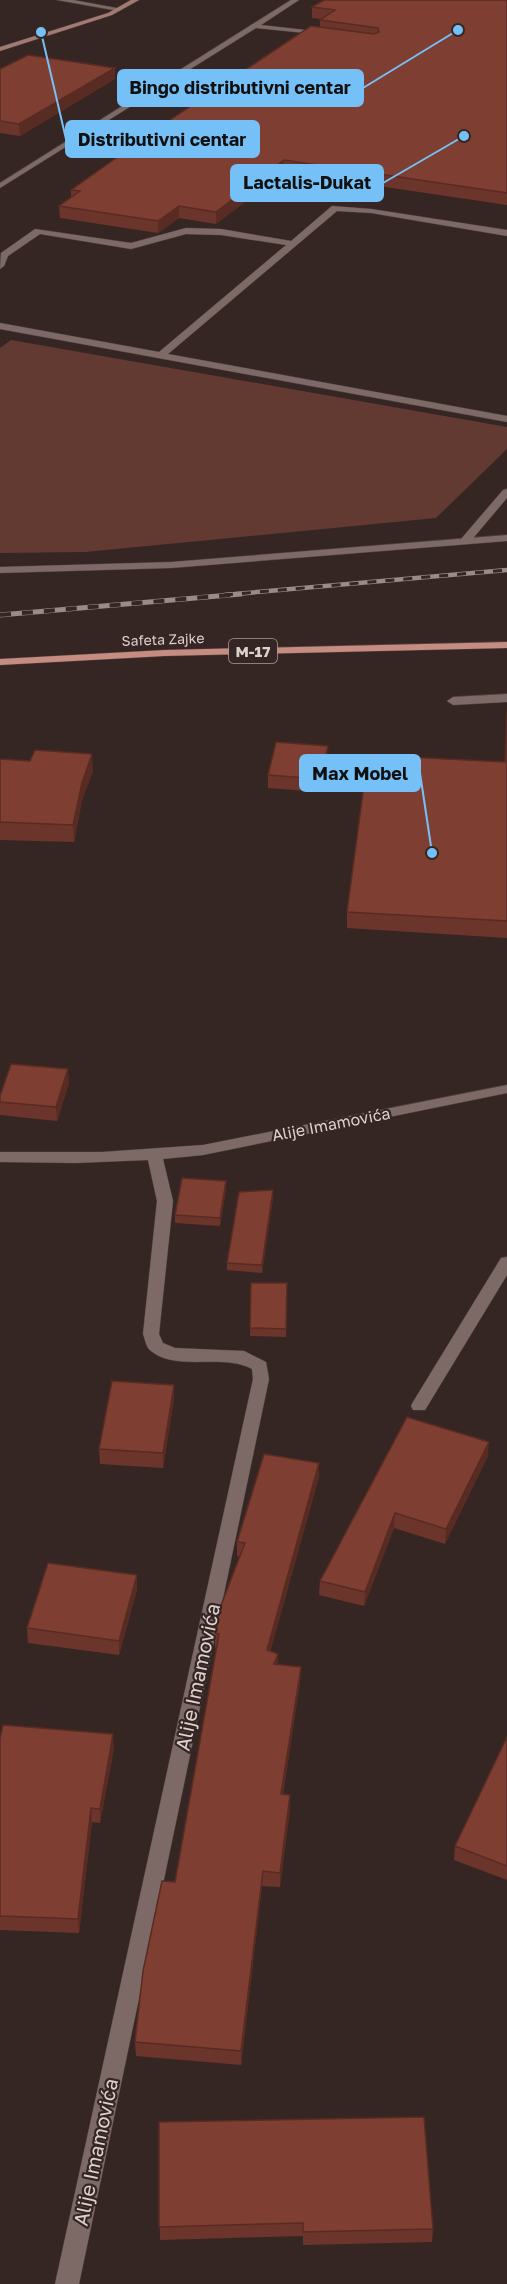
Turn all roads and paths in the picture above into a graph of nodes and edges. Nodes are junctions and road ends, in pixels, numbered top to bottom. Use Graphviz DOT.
graph roads {
  1 [pos="60,0"];
  2 [pos="136,0"];
  3 [pos="296,0"];
  4 [pos="119,9"];
  5 [pos="254,26"];
  6 [pos="329,35"];
  7 [pos="0,49"];
  8 [pos="0,186"];
  9 [pos="507,232"];
  10 [pos="291,244"];
  11 [pos="0,266"];
  12 [pos="0,326"];
  13 [pos="163,354"];
  14 [pos="507,418"];
  15 [pos="507,492"];
  16 [pos="507,538"];
  17 [pos="465,541"];
  18 [pos="0,570"];
  19 [pos="507,645"];
  20 [pos="0,662"];
  21 [pos="507,698"];
  22 [pos="453,701"];
  23 [pos="507,1089"];
  24 [pos="154,1154"];
  25 [pos="0,1157"];
  26 [pos="507,1262"];
  27 [pos="419,1406"];
  28 [pos="67,2284"];
  1 -- 4 [label="street"];
  2 -- 4 [label="street"];
  3 -- 5 [label="street"];
  4 -- 7 [label="street"];
  5 -- 6 [label="street"];
  5 -- 8 [label="street"];
  9 -- 10 [label="street"];
  10 -- 11 [label="street"];
  10 -- 13 [label="street"];
  12 -- 13 [label="street"];
  13 -- 14 [label="street"];
  15 -- 17 [label="street"];
  16 -- 17 [label="street"];
  17 -- 18 [label="street"];
  19 -- 20 [label="main road, Safeta Zajke / M-17"];
  21 -- 22 [label="street"];
  23 -- 24 [label="street, Alije Imamovića"];
  24 -- 25 [label="street, Alije Imamovića"];
  24 -- 28 [label="street, Alije Imamovića"];
  26 -- 27 [label="street"];
}
